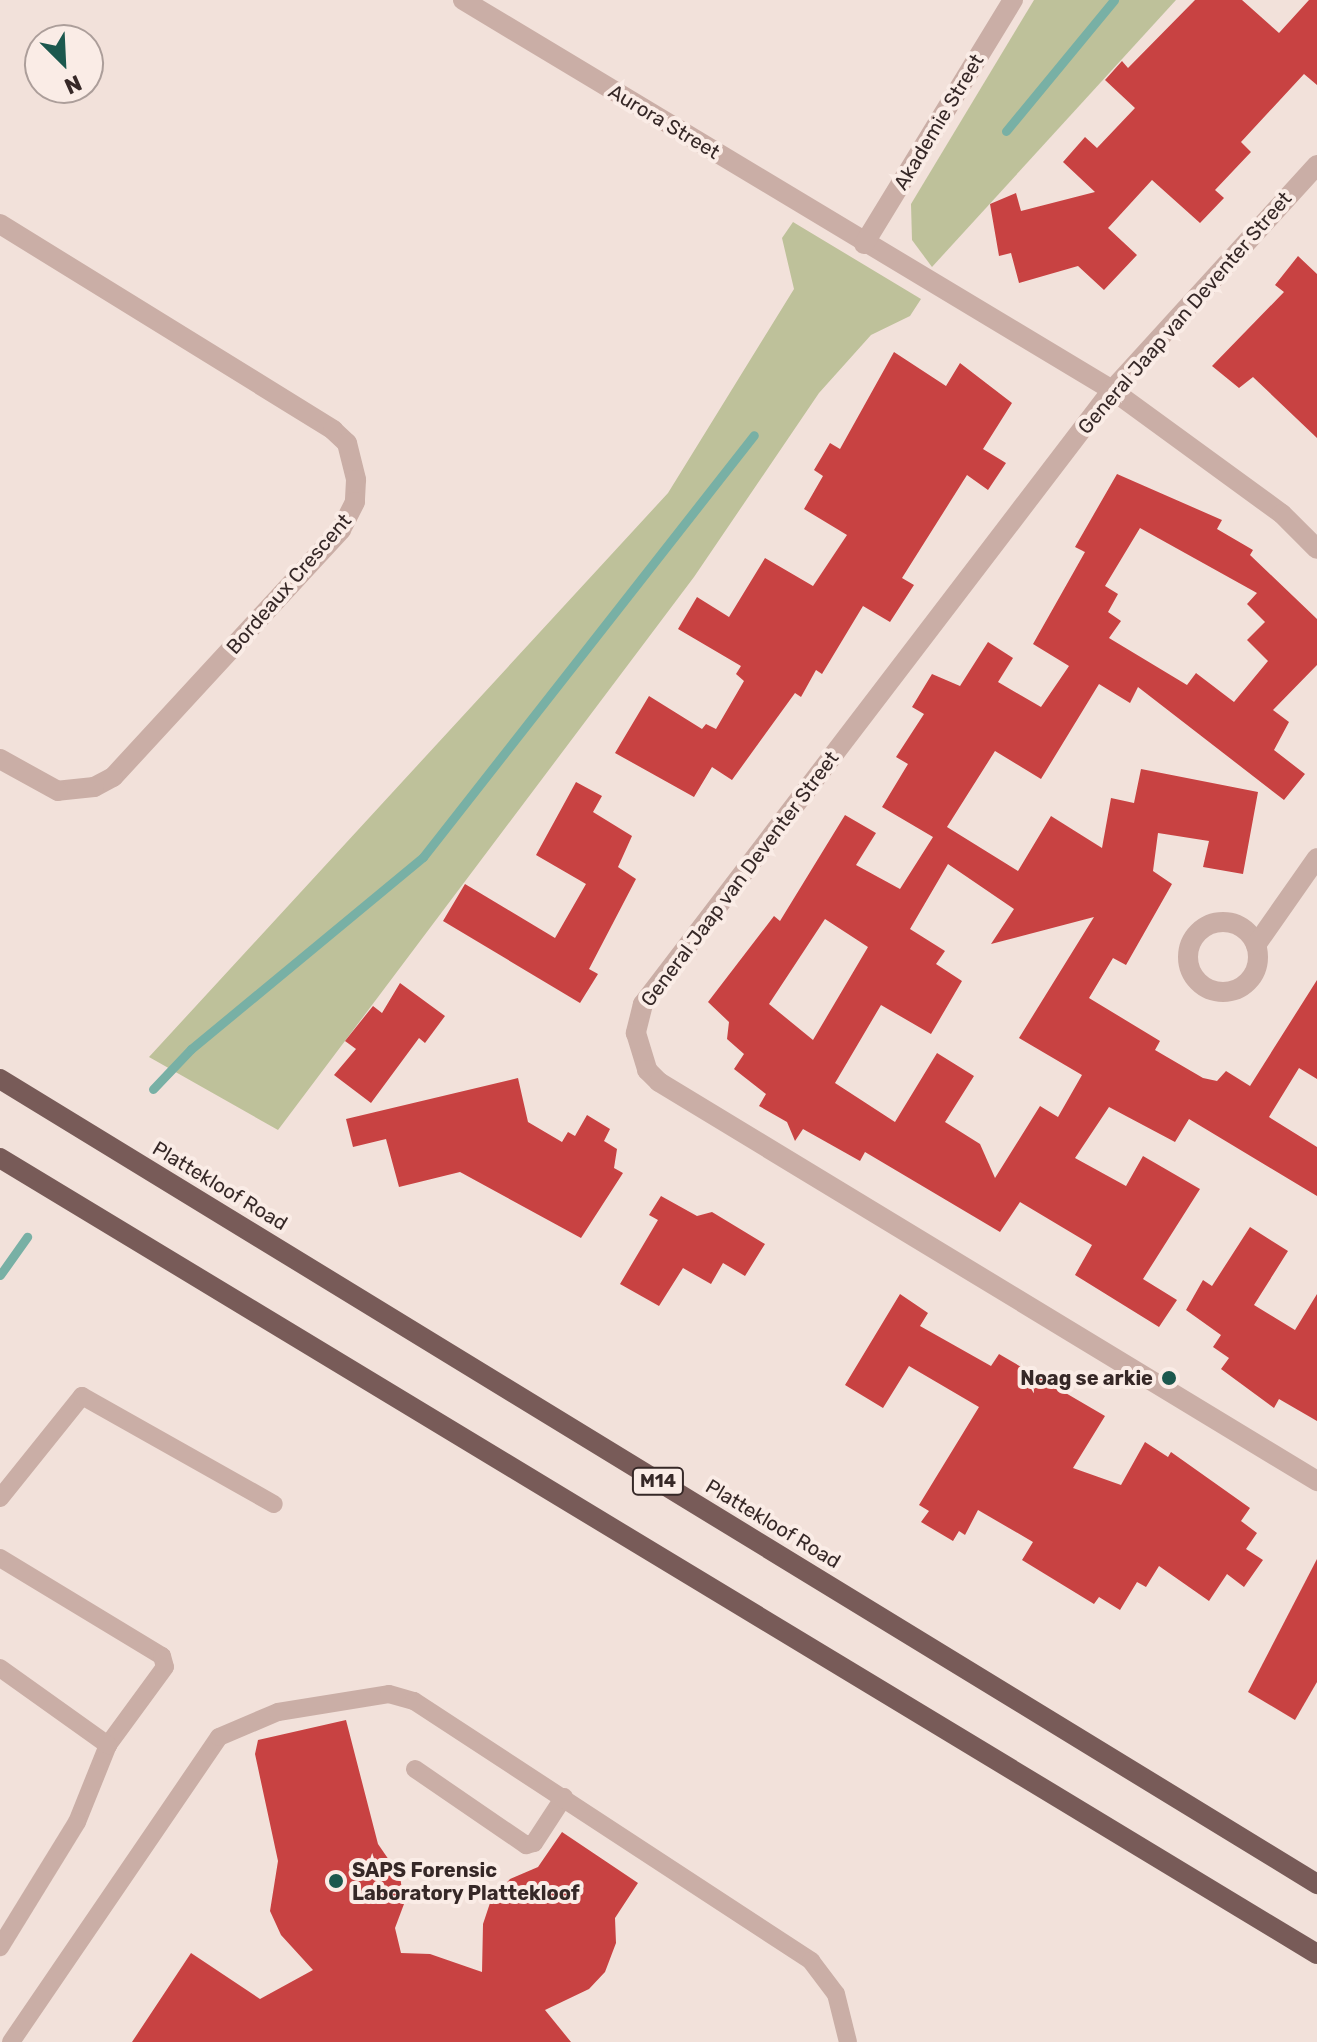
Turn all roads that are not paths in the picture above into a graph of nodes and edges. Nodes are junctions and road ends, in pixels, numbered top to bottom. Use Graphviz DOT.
graph roads {
  1 [pos="463,0"];
  2 [pos="1013,0"];
  3 [pos="1317,165"];
  4 [pos="0,224"];
  5 [pos="864,244"];
  6 [pos="1112,390"];
  7 [pos="1317,549"];
  8 [pos="0,759"];
  9 [pos="1317,858"];
  10 [pos="1256,945"];
  11 [pos="0,1079"];
  12 [pos="0,1158"];
  13 [pos="1317,1481"];
  14 [pos="0,1498"];
  15 [pos="274,1504"];
  16 [pos="0,1558"];
  17 [pos="0,1668"];
  18 [pos="108,1745"];
  19 [pos="415,1769"];
  20 [pos="564,1797"];
  21 [pos="1317,1884"];
  22 [pos="0,1947"];
  23 [pos="1317,1954"];
  24 [pos="11,2042"];
  25 [pos="848,2042"];
  1 -- 5 [label="street, Aurora Street"];
  2 -- 5 [label="street, Akademie Street"];
  3 -- 6 [label="street, General Jaap van Deventer Street"];
  4 -- 8 [label="street, Bordeaux Crescent"];
  5 -- 6 [label="street, Aurora Street"];
  6 -- 7 [label="street, Aurora Street"];
  6 -- 13 [label="street, General Jaap van Deventer Street"];
  9 -- 10 [label="street"];
  11 -- 21 [label="main road, Plattekloof Road / M14"];
  12 -- 23 [label="main road"];
  14 -- 15 [label="lane"];
  16 -- 18 [label="lane"];
  17 -- 18 [label="lane"];
  18 -- 22 [label="lane"];
  19 -- 20 [label="lane"];
  20 -- 24 [label="lane"];
  20 -- 25 [label="lane"];
}
